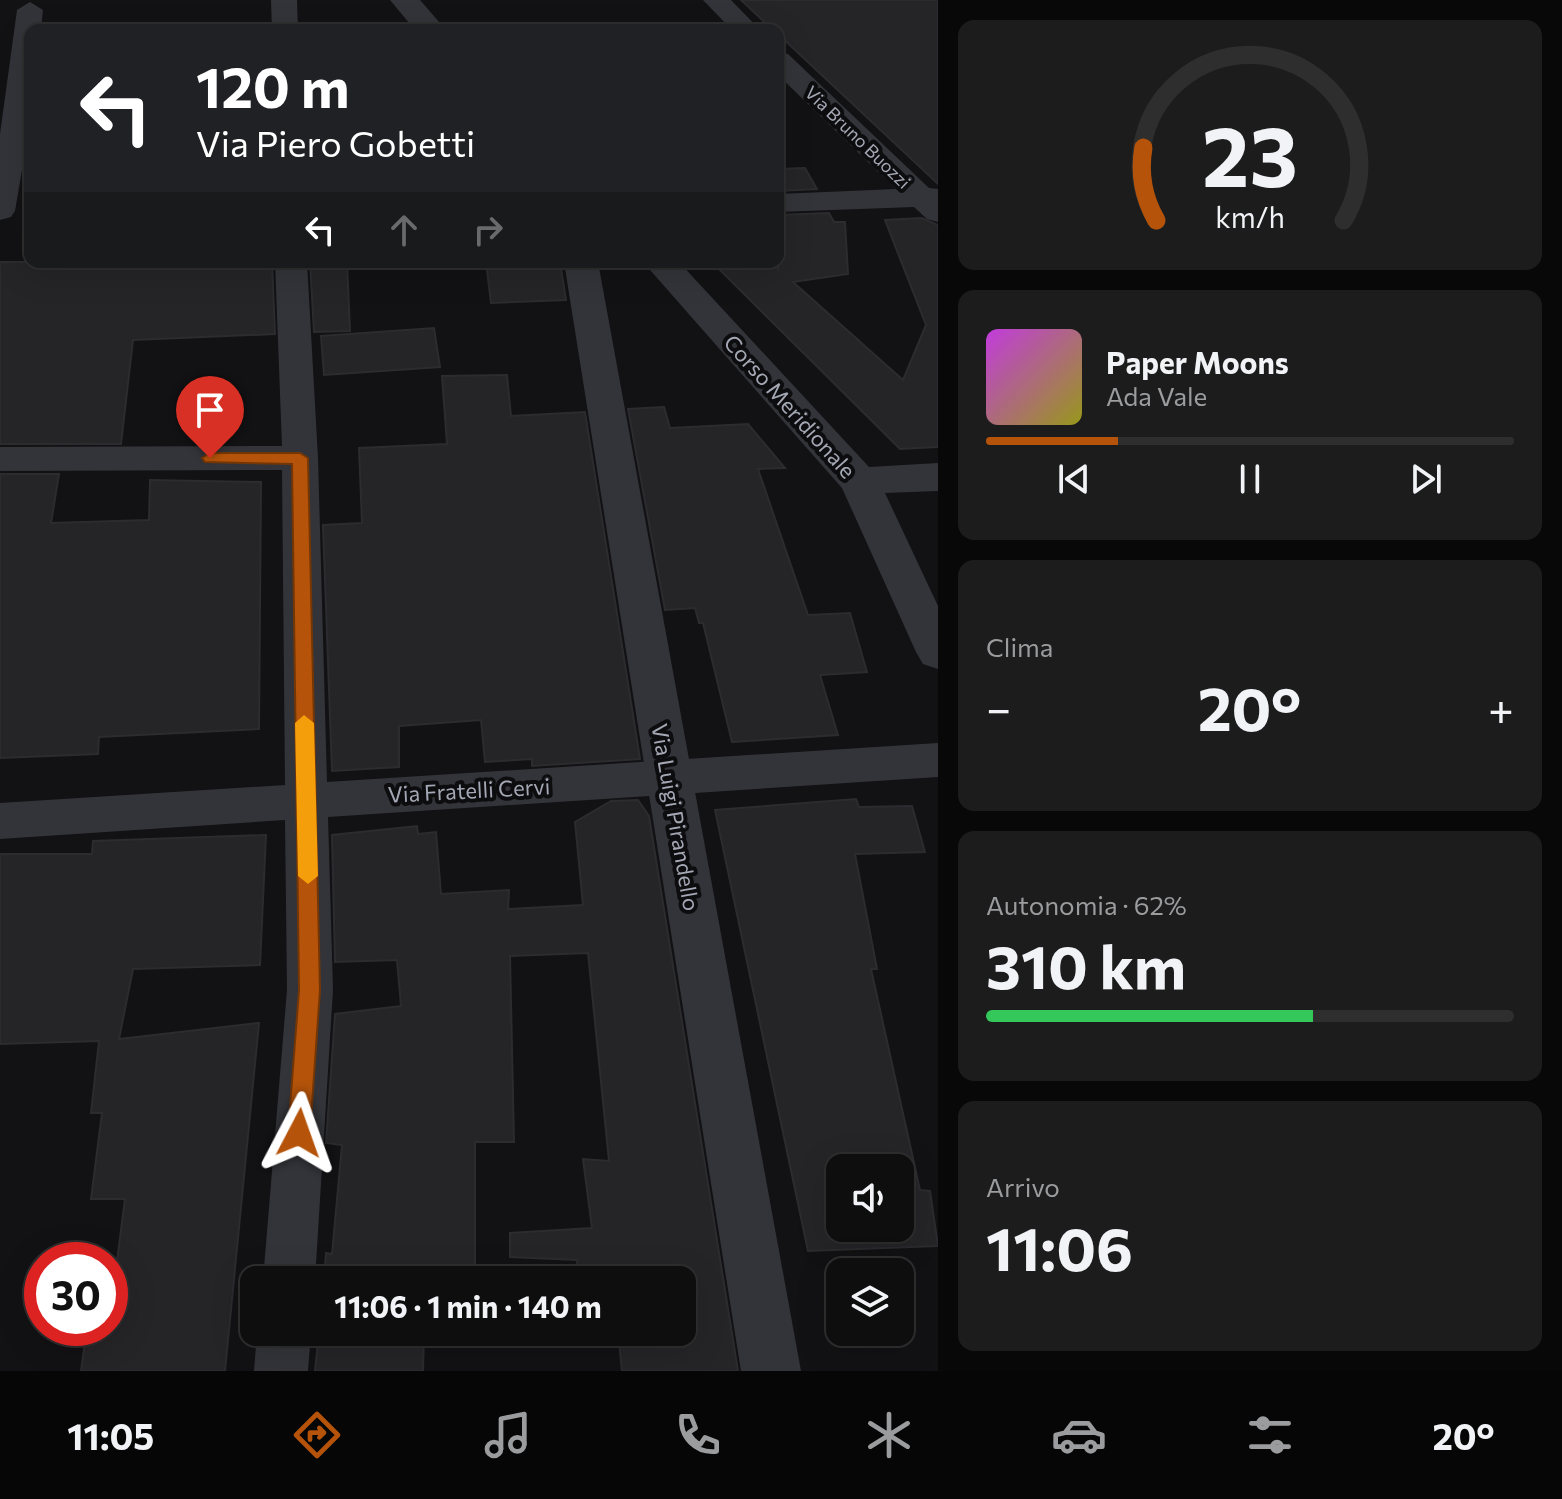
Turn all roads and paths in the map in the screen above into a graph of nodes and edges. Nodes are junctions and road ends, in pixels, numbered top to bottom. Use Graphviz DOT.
graph roads {
  1 [pos="284,0"];
  2 [pos="404,0"];
  3 [pos="716,0"];
  4 [pos="30,10"];
  5 [pos="28,24"];
  6 [pos="285,24"];
  7 [pos="426,24"];
  8 [pos="741,24"];
  9 [pos="24,58"];
  10 [pos="784,66"];
  11 [pos="932,202"];
  12 [pos="784,203"];
  13 [pos="0,211"];
  14 [pos="24,224"];
  15 [pos="0,225"];
  16 [pos="291,268"];
  17 [pos="582,268"];
  18 [pos="665,268"];
  19 [pos="300,458"];
  20 [pos="0,459"];
  21 [pos="938,477"];
  22 [pos="859,481"];
  23 [pos="938,652"];
  24 [pos="938,760"];
  25 [pos="669,777"];
  26 [pos="307,799"];
  27 [pos="0,821"];
  28 [pos="290,1266"];
  29 [pos="283,1346"];
  30 [pos="281,1371"];
  31 [pos="771,1371"];
  1 -- 6 [label="street"];
  2 -- 7 [label="street"];
  3 -- 8 [label="street"];
  4 -- 5 [label="street"];
  9 -- 13 [label="street"];
  10 -- 11 [label="street, Via Bruno Buozzi"];
  11 -- 12 [label="street"];
  14 -- 15 [label="street"];
  16 -- 19 [label="street"];
  17 -- 25 [label="street, Via Luigi Pirandello"];
  18 -- 22 [label="street, Corso Meridionale"];
  19 -- 20 [label="street"];
  19 -- 26 [label="street"];
  21 -- 22 [label="street"];
  22 -- 23 [label="street, Corso Meridionale"];
  24 -- 25 [label="street, Via Fratelli Cervi"];
  25 -- 26 [label="street, Via Fratelli Cervi"];
  25 -- 31 [label="street, Via Luigi Pirandello"];
  26 -- 27 [label="street, Via Fratelli Cervi"];
  26 -- 28 [label="street"];
  29 -- 30 [label="street"];
}
